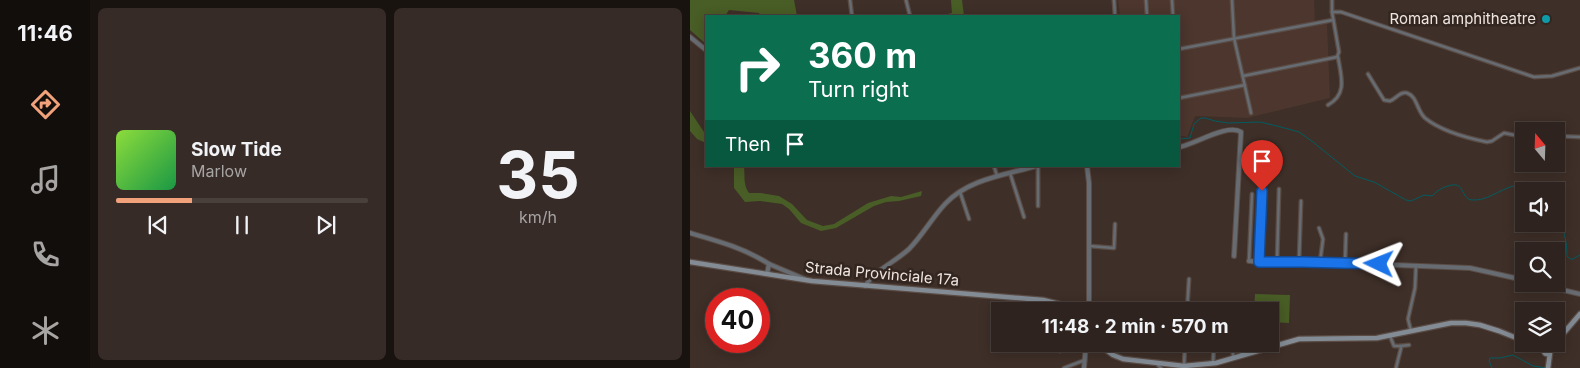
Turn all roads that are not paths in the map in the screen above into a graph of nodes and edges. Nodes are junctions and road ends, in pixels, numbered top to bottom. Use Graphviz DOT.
graph roads {
  1 [pos="850,0"];
  2 [pos="906,0"];
  3 [pos="1114,0"];
  4 [pos="1146,0"];
  5 [pos="1172,0"];
  6 [pos="1232,0"];
  7 [pos="1332,0"];
  8 [pos="1332,12"];
  9 [pos="852,15"];
  10 [pos="910,15"];
  11 [pos="1115,15"];
  12 [pos="1147,15"];
  13 [pos="1173,15"];
  14 [pos="1333,20"];
  15 [pos="690,38"];
  16 [pos="1234,38"];
  17 [pos="705,49"];
  18 [pos="1180,49"];
  19 [pos="1338,56"];
  20 [pos="1580,68"];
  21 [pos="1368,74"];
  22 [pos="1243,76"];
  23 [pos="1244,85"];
  24 [pos="1180,98"];
  25 [pos="1328,104"];
  26 [pos="1251,113"];
  27 [pos="1515,135"];
  28 [pos="1565,136"];
  29 [pos="1580,137"];
  30 [pos="1180,148"];
  31 [pos="994,167"];
  32 [pos="1033,167"];
  33 [pos="1037,167"];
  34 [pos="1087,167"];
  35 [pos="996,173"];
  36 [pos="1010,173"];
  37 [pos="1279,189"];
  38 [pos="1262,191"];
  39 [pos="960,192"];
  40 [pos="1252,194"];
  41 [pos="1301,202"];
  42 [pos="1038,206"];
  43 [pos="1024,217"];
  44 [pos="969,219"];
  45 [pos="1115,224"];
  46 [pos="1319,228"];
  47 [pos="690,233"];
  48 [pos="1346,234"];
  49 [pos="1088,246"];
  50 [pos="1234,256"];
  51 [pos="1249,261"];
  52 [pos="690,262"];
  53 [pos="1259,262"];
  54 [pos="1277,262"];
  55 [pos="1298,262"];
  56 [pos="1320,262"];
  57 [pos="769,264"];
  58 [pos="1345,264"];
  59 [pos="1416,266"];
  60 [pos="767,274"];
  61 [pos="1515,278"];
  62 [pos="1189,279"];
  63 [pos="809,281"];
  64 [pos="865,286"];
  65 [pos="1565,290"];
  66 [pos="1580,294"];
  67 [pos="1050,302"];
  68 [pos="1089,302"];
  69 [pos="1188,302"];
  70 [pos="1580,314"];
  71 [pos="1411,331"];
  72 [pos="1565,331"];
  73 [pos="1390,336"];
  74 [pos="1515,337"];
  75 [pos="1410,345"];
  76 [pos="1400,346"];
  77 [pos="1085,352"];
  78 [pos="1110,352"];
  79 [pos="1185,352"];
  80 [pos="1214,352"];
  81 [pos="1233,352"];
  82 [pos="1241,352"];
  83 [pos="1241,356"];
  84 [pos="1233,358"];
  85 [pos="1085,360"];
  86 [pos="1213,363"];
  87 [pos="1159,366"];
  88 [pos="1184,366"];
  89 [pos="1064,368"];
  90 [pos="1084,368"];
  91 [pos="1396,368"];
  1 -- 9 [label="street"];
  2 -- 10 [label="street"];
  3 -- 11 [label="street"];
  4 -- 12 [label="street"];
  5 -- 13 [label="street"];
  6 -- 16 [label="street"];
  7 -- 8 [label="street"];
  8 -- 14 [label="street"];
  8 -- 20 [label="street"];
  14 -- 16 [label="street"];
  14 -- 19 [label="street"];
  15 -- 17 [label="street"];
  16 -- 18 [label="street"];
  16 -- 22 [label="street"];
  19 -- 22 [label="street"];
  19 -- 25 [label="street"];
  21 -- 27 [label="street"];
  22 -- 23 [label="street"];
  23 -- 24 [label="street"];
  23 -- 26 [label="street"];
  28 -- 29 [label="street"];
  30 -- 50 [label="street"];
  31 -- 35 [label="street"];
  32 -- 36 [label="street"];
  33 -- 42 [label="street"];
  34 -- 49 [label="street"];
  35 -- 36 [label="street"];
  35 -- 39 [label="street"];
  36 -- 43 [label="street"];
  37 -- 54 [label="street"];
  38 -- 53 [label="street"];
  39 -- 44 [label="street"];
  39 -- 64 [label="street"];
  40 -- 51 [label="street"];
  41 -- 55 [label="street"];
  45 -- 49 [label="street"];
  46 -- 56 [label="street"];
  47 -- 57 [label="street"];
  48 -- 58 [label="street"];
  49 -- 68 [label="street"];
  51 -- 53 [label="street"];
  52 -- 60 [label="main road, Strada Provinciale 17a"];
  53 -- 54 [label="street"];
  54 -- 55 [label="street"];
  55 -- 56 [label="street"];
  56 -- 58 [label="street"];
  57 -- 60 [label="street"];
  57 -- 63 [label="street"];
  58 -- 59 [label="street"];
  59 -- 61 [label="street"];
  59 -- 71 [label="street"];
  60 -- 63 [label="main road, Strada Provinciale 17a"];
  62 -- 69 [label="street"];
  63 -- 64 [label="main road, Strada Provinciale 17a"];
  64 -- 67 [label="main road, Strada Provinciale 17a"];
  65 -- 66 [label="street"];
  70 -- 72 [label="main road"];
  71 -- 73 [label="main road"];
  71 -- 74 [label="main road"];
  73 -- 76 [label="street"];
  73 -- 83 [label="main road"];
  75 -- 76 [label="street"];
  76 -- 91 [label="street"];
  77 -- 85 [label="street"];
  78 -- 87 [label="main road"];
  79 -- 88 [label="street"];
  80 -- 86 [label="street"];
  81 -- 84 [label="street"];
  82 -- 83 [label="street"];
  83 -- 84 [label="main road"];
  84 -- 86 [label="main road"];
  85 -- 89 [label="street"];
  85 -- 90 [label="street"];
  86 -- 88 [label="main road"];
  87 -- 88 [label="main road"];
}
